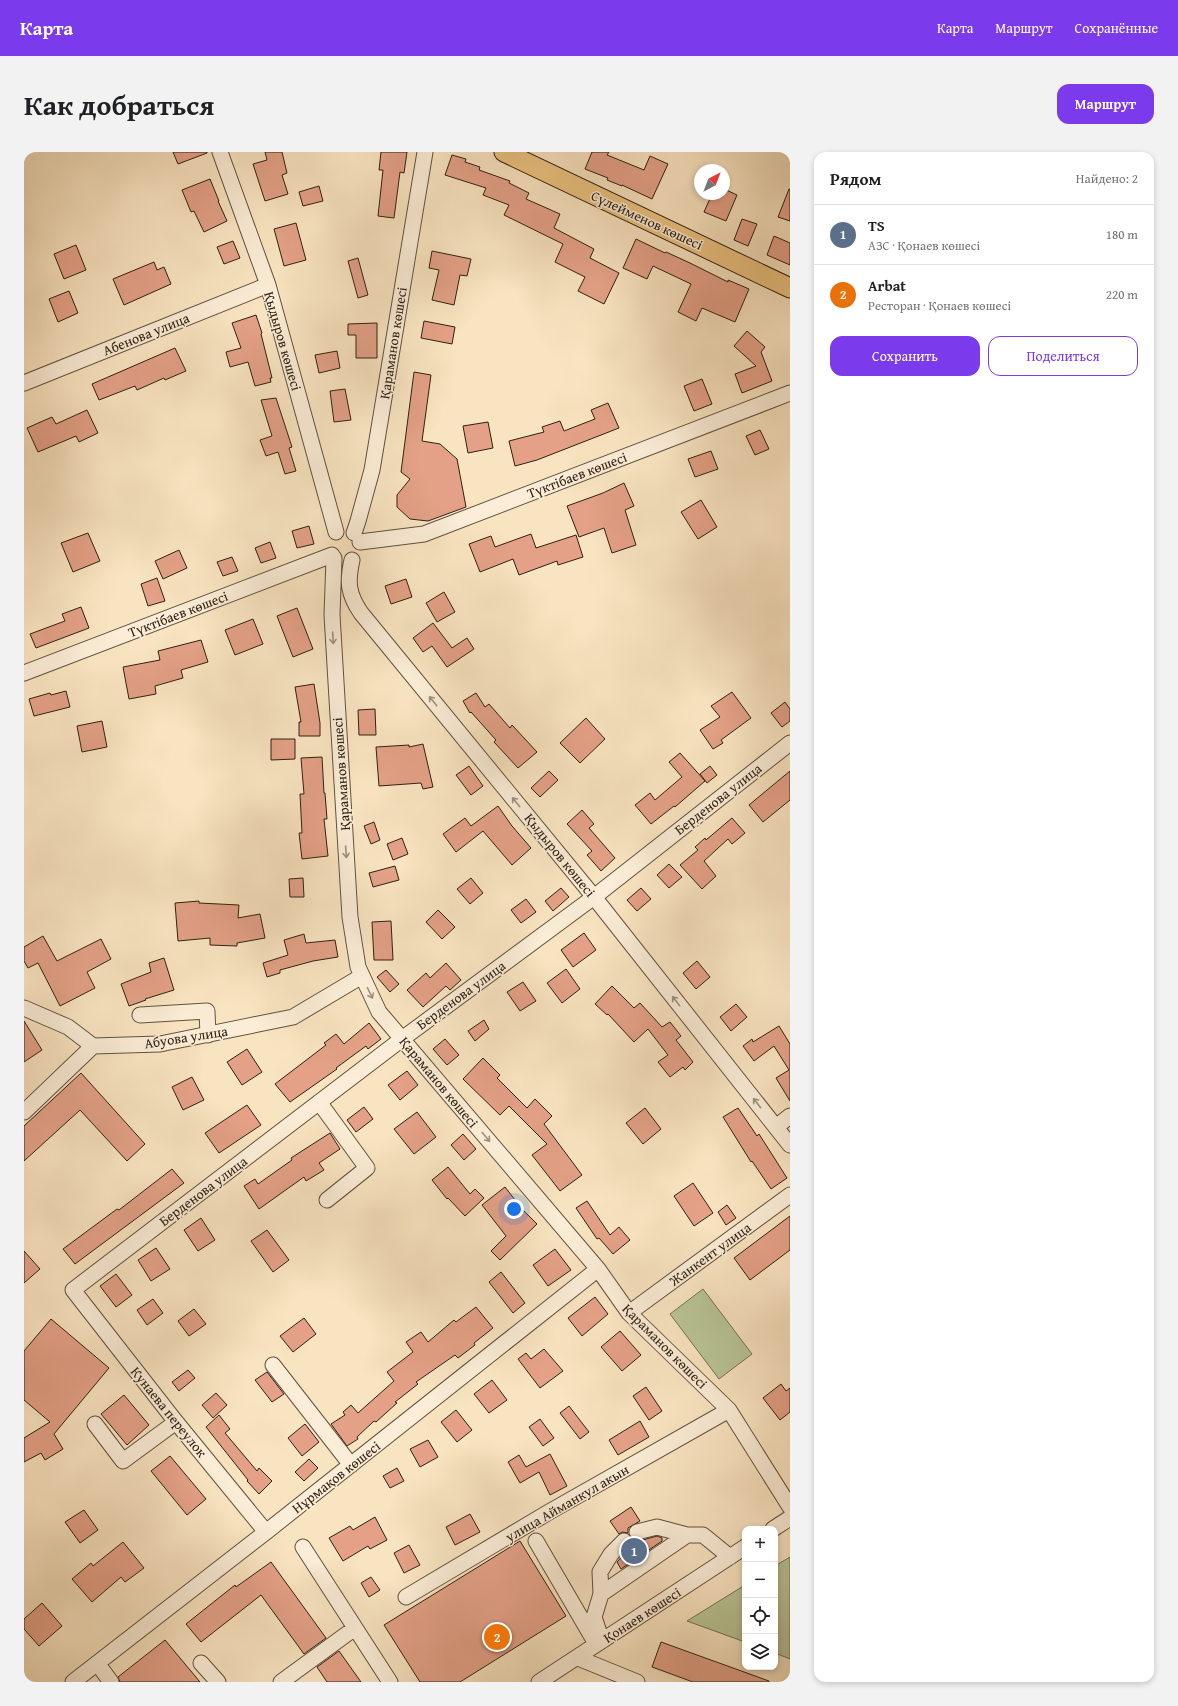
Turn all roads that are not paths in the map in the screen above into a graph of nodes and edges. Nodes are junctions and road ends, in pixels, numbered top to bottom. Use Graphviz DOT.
graph roads {
  1 [pos="220,152"];
  2 [pos="425,152"];
  3 [pos="504,152"];
  4 [pos="268,285"];
  5 [pos="790,288"];
  6 [pos="24,384"];
  7 [pos="790,393"];
  8 [pos="336,532"];
  9 [pos="357,537"];
  10 [pos="333,556"];
  11 [pos="352,560"];
  12 [pos="360,613"];
  13 [pos="332,615"];
  14 [pos="24,673"];
  15 [pos="790,743"];
  16 [pos="594,897"];
  17 [pos="362,976"];
  18 [pos="24,1008"];
  19 [pos="140,1015"];
  20 [pos="208,1034"];
  21 [pos="402,1039"];
  22 [pos="93,1046"];
  23 [pos="319,1102"];
  24 [pos="24,1112"];
  25 [pos="790,1116"];
  26 [pos="776,1127"];
  27 [pos="790,1145"];
  28 [pos="790,1195"];
  29 [pos="327,1200"];
  30 [pos="598,1269"];
  31 [pos="73,1290"];
  32 [pos="630,1312"];
  33 [pos="273,1365"];
  34 [pos="729,1410"];
  35 [pos="176,1422"];
  36 [pos="95,1424"];
  37 [pos="351,1465"];
  38 [pos="790,1507"];
  39 [pos="790,1518"];
  40 [pos="778,1526"];
  41 [pos="266,1532"];
  42 [pos="637,1532"];
  43 [pos="687,1535"];
  44 [pos="536,1541"];
  45 [pos="624,1541"];
  46 [pos="303,1547"];
  47 [pos="742,1549"];
  48 [pos="730,1557"];
  49 [pos="601,1594"];
  50 [pos="406,1597"];
  51 [pos="356,1628"];
  52 [pos="599,1643"];
  53 [pos="578,1658"];
  54 [pos="97,1663"];
  55 [pos="201,1664"];
  56 [pos="73,1682"];
  57 [pos="111,1682"];
  58 [pos="218,1682"];
  59 [pos="281,1682"];
  60 [pos="390,1682"];
  61 [pos="540,1682"];
  62 [pos="637,1682"];
  1 -- 4 [label="street, Қыдыров көшесі"];
  2 -- 9 [label="street, Қараманов көшесі"];
  3 -- 5 [label="main road, Сүлейменов көшесі"];
  4 -- 6 [label="street, Абенова улица"];
  4 -- 8 [label="street, Қыдыров көшесі"];
  7 -- 9 [label="street, Түктібаев көшесі"];
  8 -- 9 [label="street"];
  8 -- 10 [label="street"];
  9 -- 11 [label="street"];
  10 -- 11 [label="street"];
  10 -- 13 [label="street, Қараманов көшесі"];
  10 -- 14 [label="street, Түктібаев көшесі"];
  11 -- 12 [label="street, Қыдыров көшесі"];
  12 -- 13 [label="street"];
  16 -- 12 [label="street, Қыдыров көшесі, one-way"];
  13 -- 17 [label="street, Қараманов көшесі, one-way"];
  15 -- 16 [label="street, Берденова улица"];
  16 -- 21 [label="street, Берденова улица"];
  26 -- 16 [label="street, Қыдыров көшесі, one-way"];
  17 -- 20 [label="street, Абуова улица"];
  17 -- 21 [label="street, Қараманов көшесі, one-way"];
  18 -- 22 [label="street"];
  19 -- 20 [label="street"];
  20 -- 22 [label="street, Абуова улица"];
  21 -- 23 [label="street, Берденова улица"];
  21 -- 30 [label="street, Қараманов көшесі, one-way"];
  22 -- 24 [label="street"];
  23 -- 29 [label="street"];
  23 -- 31 [label="street, Берденова улица"];
  25 -- 26 [label="street"];
  26 -- 27 [label="street, Қыдыров көшесі"];
  28 -- 32 [label="street, Жанкент улица"];
  30 -- 32 [label="street, Қараманов көшесі"];
  30 -- 37 [label="street, Нұрмақов көшесі"];
  31 -- 35 [label="street, Кунаева переулок"];
  32 -- 34 [label="street, Қараманов көшесі"];
  33 -- 37 [label="street"];
  34 -- 38 [label="street, Қараманов көшесі"];
  34 -- 50 [label="street, улица Айманкул акын"];
  35 -- 36 [label="street"];
  35 -- 41 [label="street, Кунаева переулок"];
  37 -- 41 [label="street, Нұрмақов көшесі"];
  39 -- 40 [label="street"];
  41 -- 54 [label="street, Нұрмақов көшесі"];
  42 -- 43 [label="street"];
  43 -- 48 [label="street"];
  43 -- 49 [label="street"];
  44 -- 52 [label="street"];
  45 -- 49 [label="street"];
  46 -- 51 [label="street"];
  47 -- 48 [label="street, Қонаев көшесі"];
  48 -- 52 [label="street, Қонаев көшесі"];
  49 -- 52 [label="street"];
  51 -- 59 [label="street"];
  51 -- 60 [label="street"];
  52 -- 53 [label="street, Қонаев көшесі"];
  53 -- 61 [label="street, Қонаев көшесі"];
  53 -- 62 [label="street"];
  54 -- 56 [label="street, Нұрмақов көшесі"];
  54 -- 57 [label="street"];
  55 -- 58 [label="street"];
}
